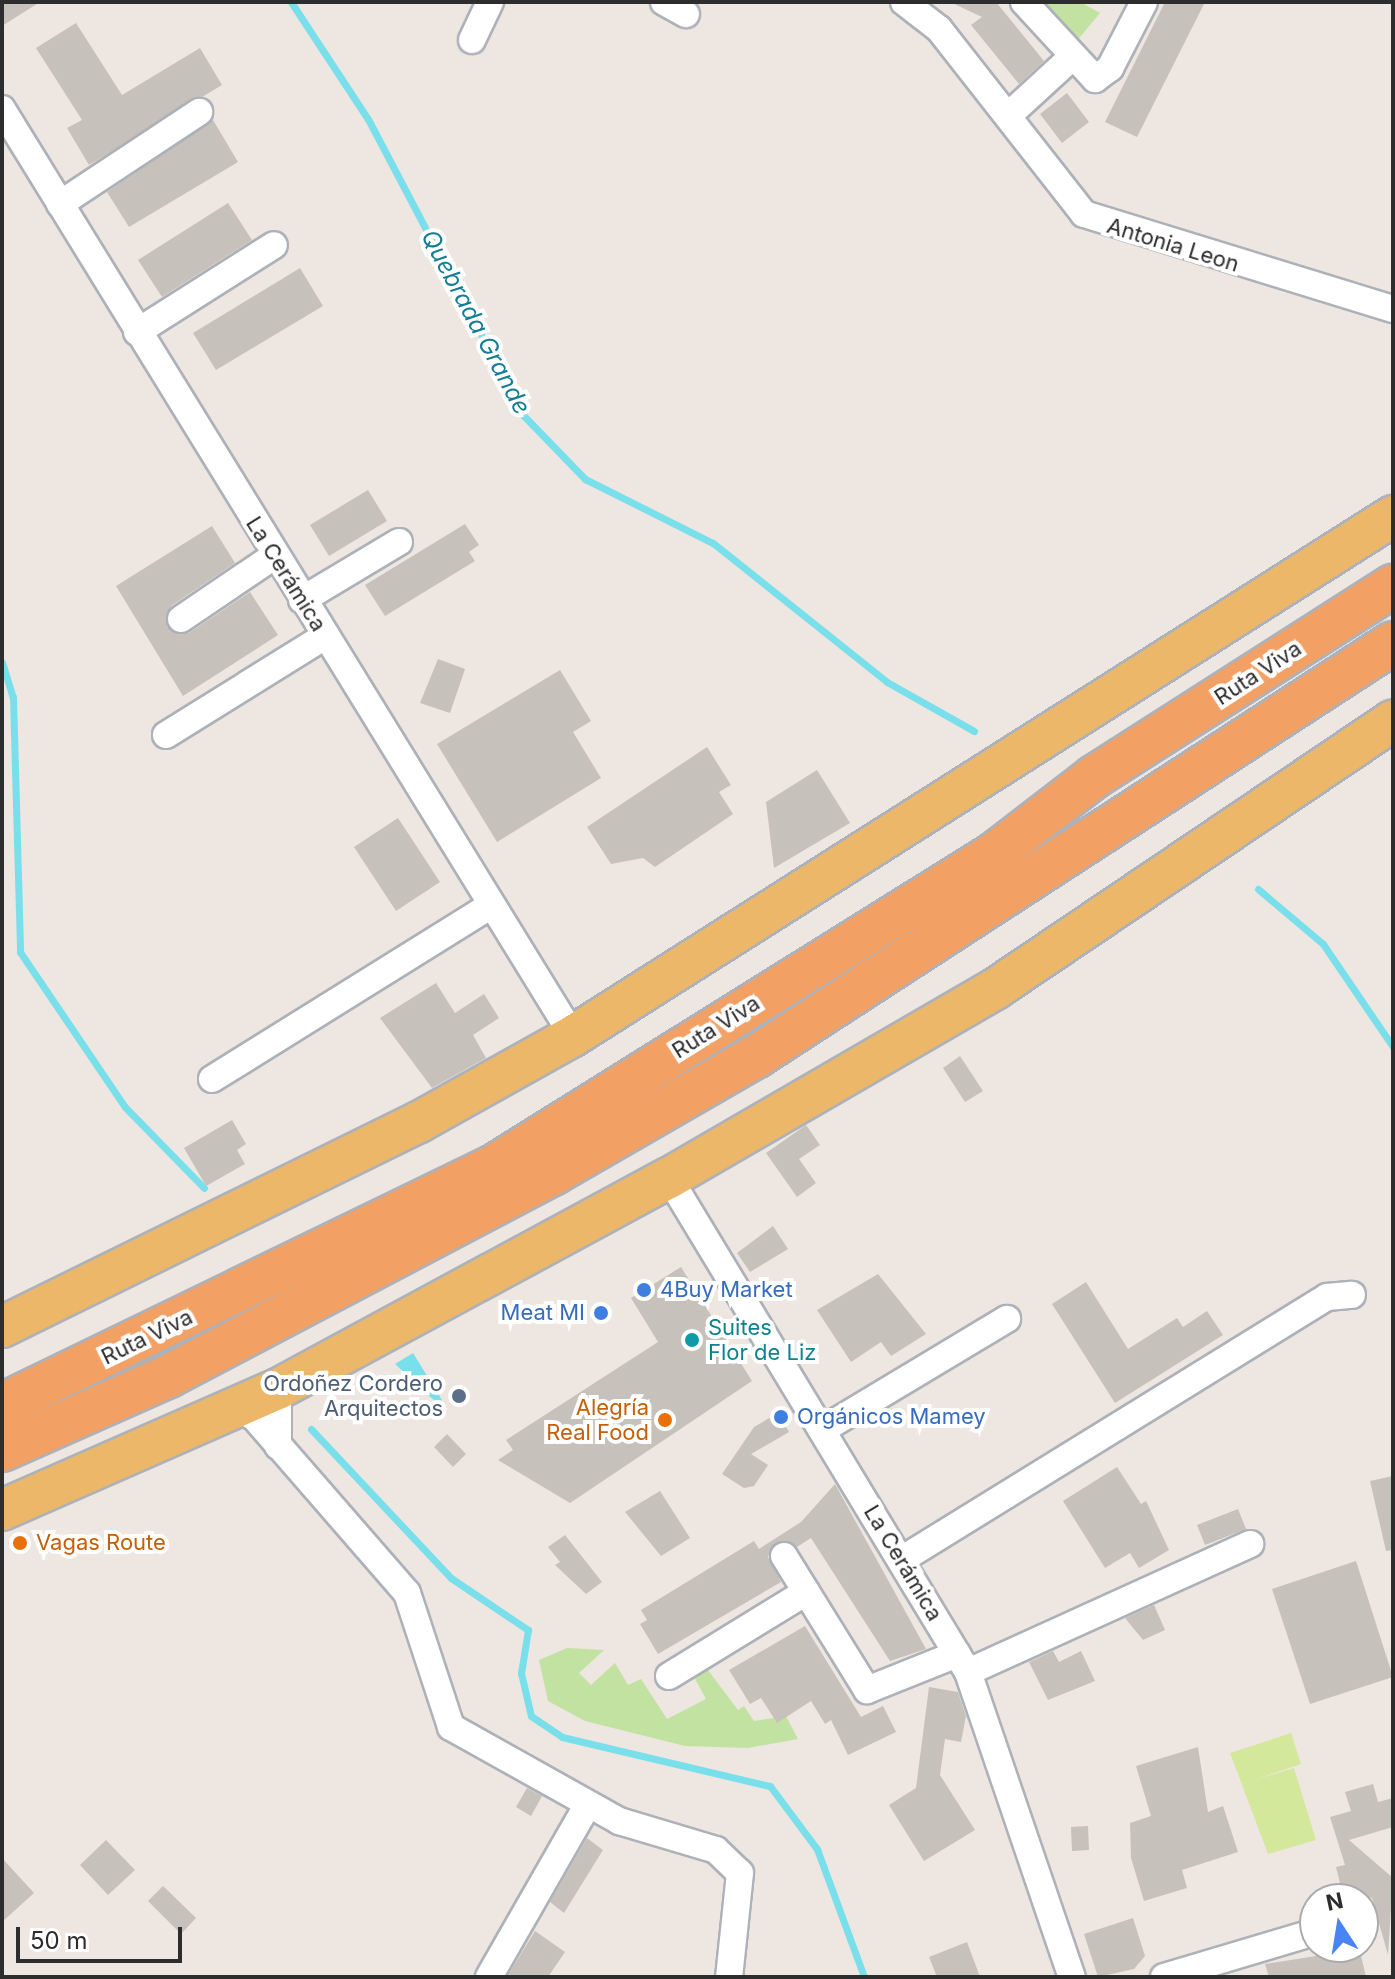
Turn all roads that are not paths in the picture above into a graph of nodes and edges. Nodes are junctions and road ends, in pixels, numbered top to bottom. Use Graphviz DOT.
graph roads {
  1 [pos="490,2"];
  2 [pos="904,2"];
  3 [pos="1024,2"];
  4 [pos="1144,2"];
  5 [pos="472,40"];
  6 [pos="1071,58"];
  7 [pos="2,109"];
  8 [pos="199,112"];
  9 [pos="1010,114"];
  10 [pos="60,204"];
  11 [pos="274,245"];
  12 [pos="1393,309"];
  13 [pos="137,332"];
  14 [pos="1393,516"];
  15 [pos="399,542"];
  16 [pos="1393,554"];
  17 [pos="274,556"];
  18 [pos="1393,586"];
  19 [pos="302,600"];
  20 [pos="181,619"];
  21 [pos="325,636"];
  22 [pos="1393,643"];
  23 [pos="1393,671"];
  24 [pos="1393,721"];
  25 [pos="166,735"];
  26 [pos="1094,777"];
  27 [pos="1141,806"];
  28 [pos="491,905"];
  29 [pos="573,1036"];
  30 [pos="212,1079"];
  31 [pos="669,1178"];
  32 [pos="1352,1295"];
  33 [pos="1007,1319"];
  34 [pos="2,1327"];
  35 [pos="278,1389"];
  36 [pos="2,1405"];
  37 [pos="237,1408"];
  38 [pos="822,1430"];
  39 [pos="278,1446"];
  40 [pos="2,1450"];
  41 [pos="2,1510"];
  42 [pos="1250,1544"];
  43 [pos="784,1556"];
  44 [pos="901,1560"];
  45 [pos="806,1592"];
  46 [pos="963,1663"];
  47 [pos="669,1676"];
  48 [pos="587,1806"];
  49 [pos="1299,1937"];
  50 [pos="489,1977"];
  51 [pos="729,1977"];
  52 [pos="1072,1977"];
  53 [pos="1164,1977"];
  1 -- 5 [label="street"];
  2 -- 9 [label="street, Antonia Leon"];
  3 -- 6 [label="street"];
  4 -- 6 [label="street"];
  6 -- 9 [label="street"];
  7 -- 10 [label="street, La Cerámica"];
  8 -- 10 [label="street"];
  9 -- 12 [label="street, Antonia Leon"];
  10 -- 13 [label="street, La Cerámica"];
  11 -- 13 [label="street"];
  13 -- 17 [label="street, La Cerámica"];
  14 -- 29 [label="main road"];
  15 -- 19 [label="street"];
  16 -- 26 [label="highway"];
  17 -- 19 [label="street, La Cerámica"];
  17 -- 20 [label="street"];
  18 -- 26 [label="highway, Ruta Viva"];
  19 -- 21 [label="street, La Cerámica"];
  21 -- 25 [label="street"];
  21 -- 28 [label="street, La Cerámica"];
  22 -- 27 [label="highway, Ruta Viva"];
  23 -- 27 [label="highway"];
  24 -- 31 [label="main road"];
  26 -- 36 [label="highway, Ruta Viva"];
  27 -- 40 [label="highway, Ruta Viva"];
  28 -- 29 [label="street, La Cerámica"];
  28 -- 30 [label="street"];
  29 -- 34 [label="main road"];
  31 -- 35 [label="main road"];
  31 -- 38 [label="street, La Cerámica"];
  32 -- 44 [label="street"];
  33 -- 38 [label="street"];
  35 -- 37 [label="main road"];
  35 -- 39 [label="street"];
  37 -- 39 [label="street"];
  37 -- 41 [label="main road"];
  38 -- 44 [label="street, La Cerámica"];
  39 -- 48 [label="street"];
  42 -- 46 [label="street"];
  43 -- 45 [label="street"];
  44 -- 46 [label="street, La Cerámica"];
  45 -- 46 [label="street"];
  45 -- 47 [label="street"];
  46 -- 52 [label="street, La Cerámica"];
  48 -- 50 [label="street"];
  48 -- 51 [label="street"];
  49 -- 53 [label="street"];
}
